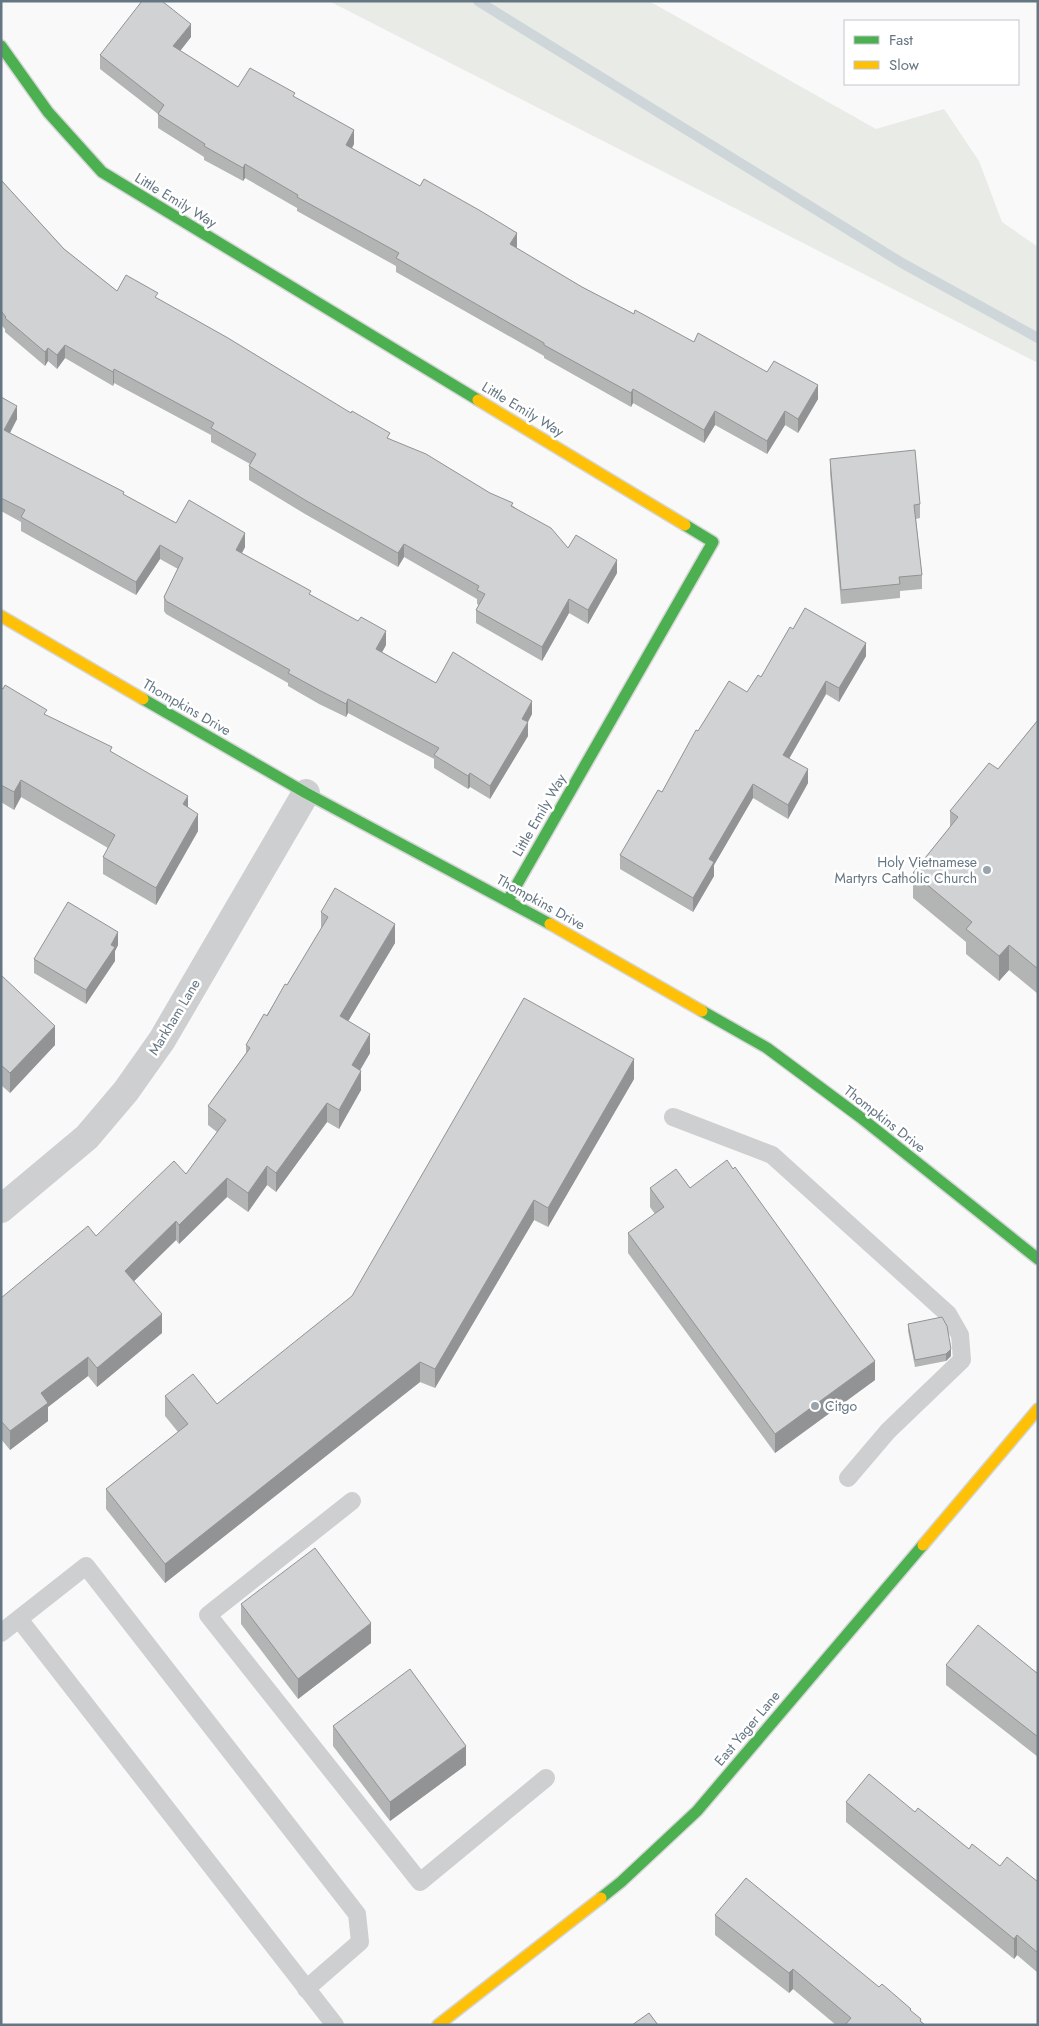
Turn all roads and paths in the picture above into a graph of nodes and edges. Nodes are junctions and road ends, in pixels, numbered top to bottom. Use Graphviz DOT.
graph roads {
  1 [pos="1,46"];
  2 [pos="1,616"];
  3 [pos="306,793"];
  4 [pos="508,900"];
  5 [pos="674,1117"];
  6 [pos="1,1209"];
  7 [pos="1038,1259"];
  8 [pos="1038,1409"];
  9 [pos="848,1478"];
  10 [pos="352,1501"];
  11 [pos="19,1619"];
  12 [pos="1,1634"];
  13 [pos="546,1778"];
  14 [pos="306,1989"];
  15 [pos="335,2025"];
  16 [pos="438,2025"];
  1 -- 4 [label="street, Little Emily Way"];
  2 -- 3 [label="street, Thompkins Drive"];
  3 -- 4 [label="street, Thompkins Drive"];
  3 -- 6 [label="street, Markham Lane"];
  4 -- 7 [label="street, Thompkins Drive"];
  5 -- 9 [label="lane"];
  8 -- 16 [label="street, East Yager Lane"];
  10 -- 13 [label="lane"];
  11 -- 12 [label="lane"];
  11 -- 14 [label="lane"];
  11 -- 14 [label="lane"];
  14 -- 15 [label="lane"];
}
